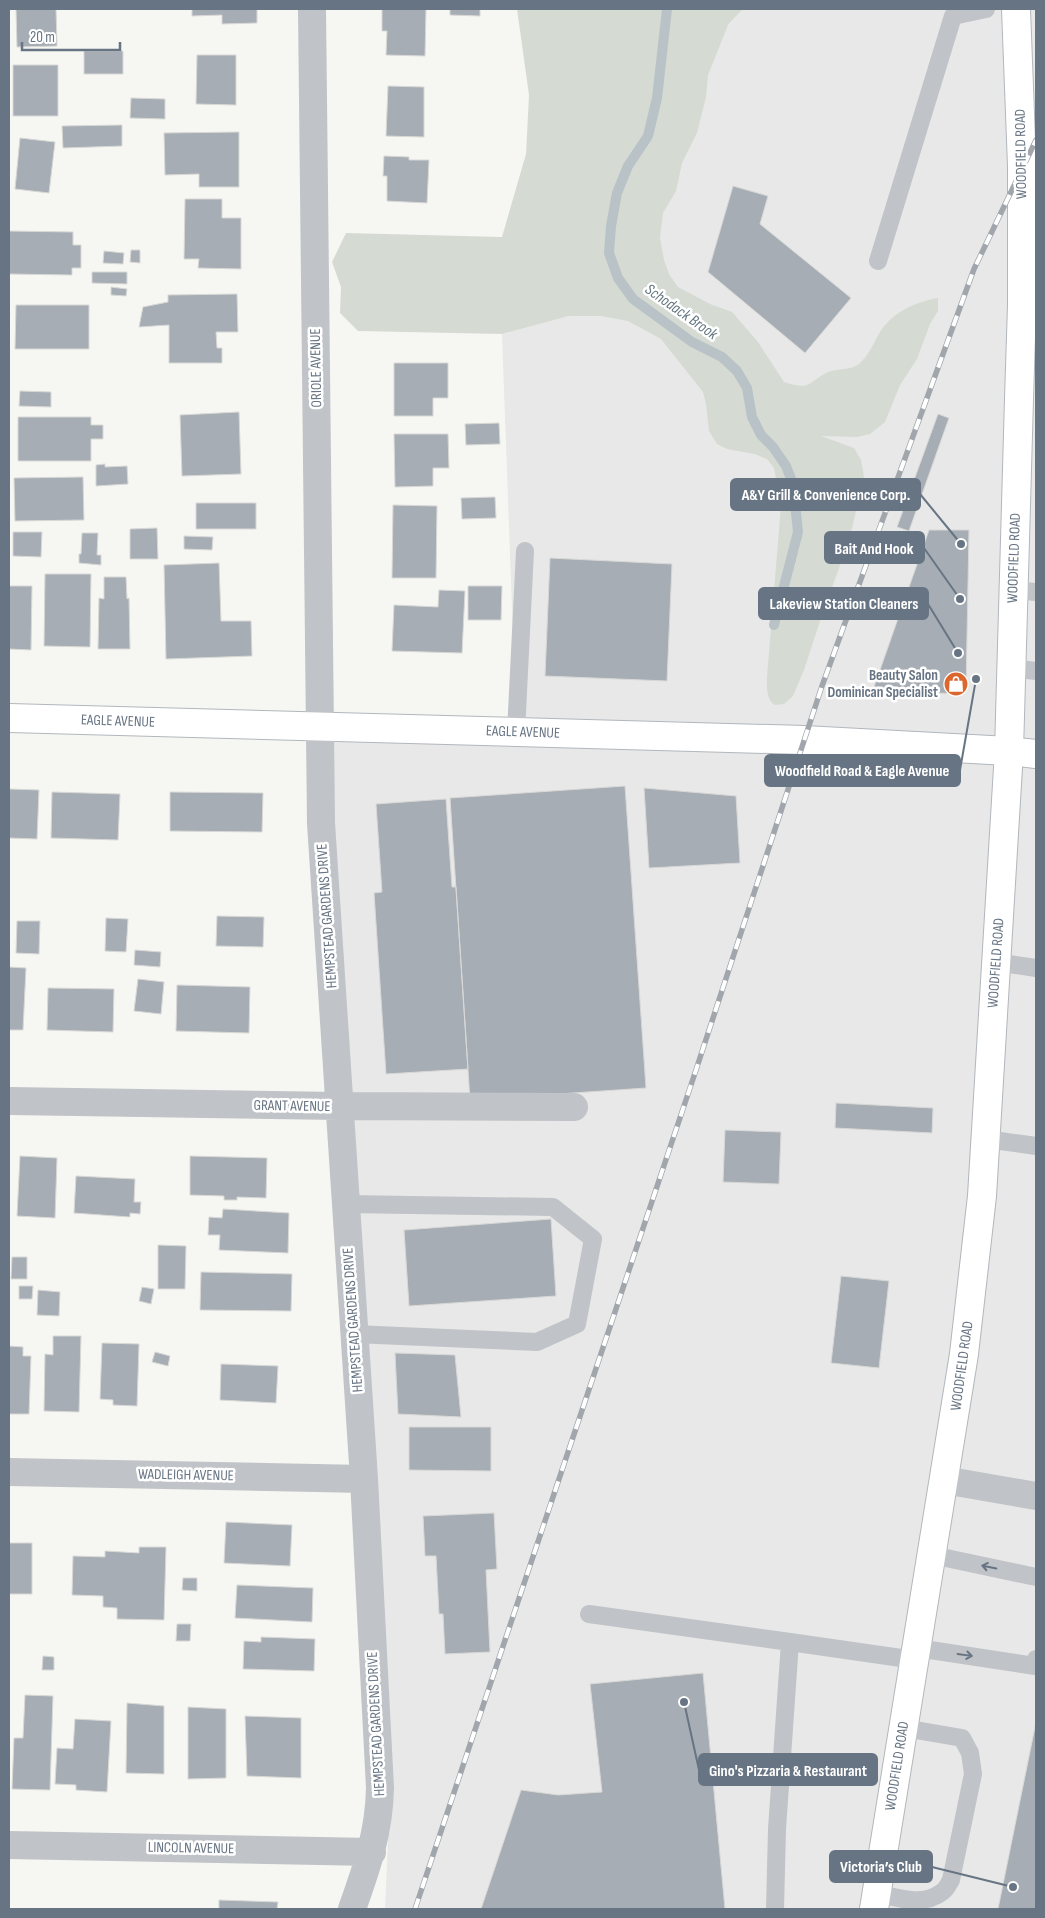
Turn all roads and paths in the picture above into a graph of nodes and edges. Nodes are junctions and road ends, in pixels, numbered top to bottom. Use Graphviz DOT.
graph roads {
  1 [pos="312,9"];
  2 [pos="986,9"];
  3 [pos="1016,9"];
  4 [pos="878,261"];
  5 [pos="1036,282"];
  6 [pos="1022,305"];
  7 [pos="1028,397"];
  8 [pos="525,551"];
  9 [pos="1025,591"];
  10 [pos="1024,670"];
  11 [pos="9,718"];
  12 [pos="320,726"];
  13 [pos="516,732"];
  14 [pos="1009,751"];
  15 [pos="1036,754"];
  16 [pos="996,962"];
  17 [pos="1036,968"];
  18 [pos="9,1101"];
  19 [pos="339,1106"];
  20 [pos="574,1107"];
  21 [pos="986,1139"];
  22 [pos="1036,1146"];
  23 [pos="345,1204"];
  24 [pos="354,1334"];
  25 [pos="9,1472"];
  26 [pos="364,1479"];
  27 [pos="944,1480"];
  28 [pos="1036,1496"];
  29 [pos="932,1555"];
  30 [pos="1036,1577"];
  31 [pos="589,1614"];
  32 [pos="790,1642"];
  33 [pos="916,1654"];
  34 [pos="1036,1659"];
  35 [pos="904,1728"];
  36 [pos="9,1845"];
  37 [pos="372,1852"];
  38 [pos="875,1901"];
  39 [pos="352,1909"];
  40 [pos="776,1909"];
  1 -- 12 [label="street, ORIOLE AVENUE"];
  2 -- 4 [label="lane"];
  3 -- 6 [label="main road, WOODFIELD ROAD"];
  5 -- 6 [label="street"];
  6 -- 7 [label="main road, WOODFIELD ROAD"];
  7 -- 9 [label="main road, WOODFIELD ROAD"];
  8 -- 13 [label="lane"];
  9 -- 10 [label="main road, WOODFIELD ROAD"];
  10 -- 14 [label="main road, WOODFIELD ROAD"];
  11 -- 12 [label="main road, EAGLE AVENUE"];
  12 -- 13 [label="main road, EAGLE AVENUE"];
  12 -- 19 [label="street, HEMPSTEAD GARDENS DRIVE"];
  13 -- 14 [label="main road, EAGLE AVENUE"];
  14 -- 15 [label="main road, EAGLE AVENUE"];
  14 -- 16 [label="main road, WOODFIELD ROAD"];
  16 -- 17 [label="lane"];
  16 -- 21 [label="main road, WOODFIELD ROAD"];
  18 -- 19 [label="street, GRANT AVENUE"];
  19 -- 20 [label="street, GRANT AVENUE"];
  19 -- 23 [label="street, HEMPSTEAD GARDENS DRIVE"];
  21 -- 22 [label="lane"];
  21 -- 27 [label="main road, WOODFIELD ROAD"];
  23 -- 24 [label="street, HEMPSTEAD GARDENS DRIVE"];
  23 -- 24 [label="lane"];
  24 -- 26 [label="street, HEMPSTEAD GARDENS DRIVE"];
  25 -- 26 [label="street, WADLEIGH AVENUE"];
  26 -- 37 [label="street, HEMPSTEAD GARDENS DRIVE"];
  27 -- 28 [label="street"];
  27 -- 29 [label="main road, WOODFIELD ROAD"];
  30 -- 29 [label="lane, one-way"];
  29 -- 33 [label="main road, WOODFIELD ROAD"];
  31 -- 32 [label="lane"];
  32 -- 33 [label="lane"];
  32 -- 40 [label="lane"];
  33 -- 34 [label="lane, one-way"];
  33 -- 35 [label="main road, WOODFIELD ROAD"];
  35 -- 38 [label="main road, WOODFIELD ROAD"];
  35 -- 38 [label="lane"];
  36 -- 37 [label="street, LINCOLN AVENUE"];
  37 -- 39 [label="street, HEMPSTEAD GARDENS DRIVE"];
}
